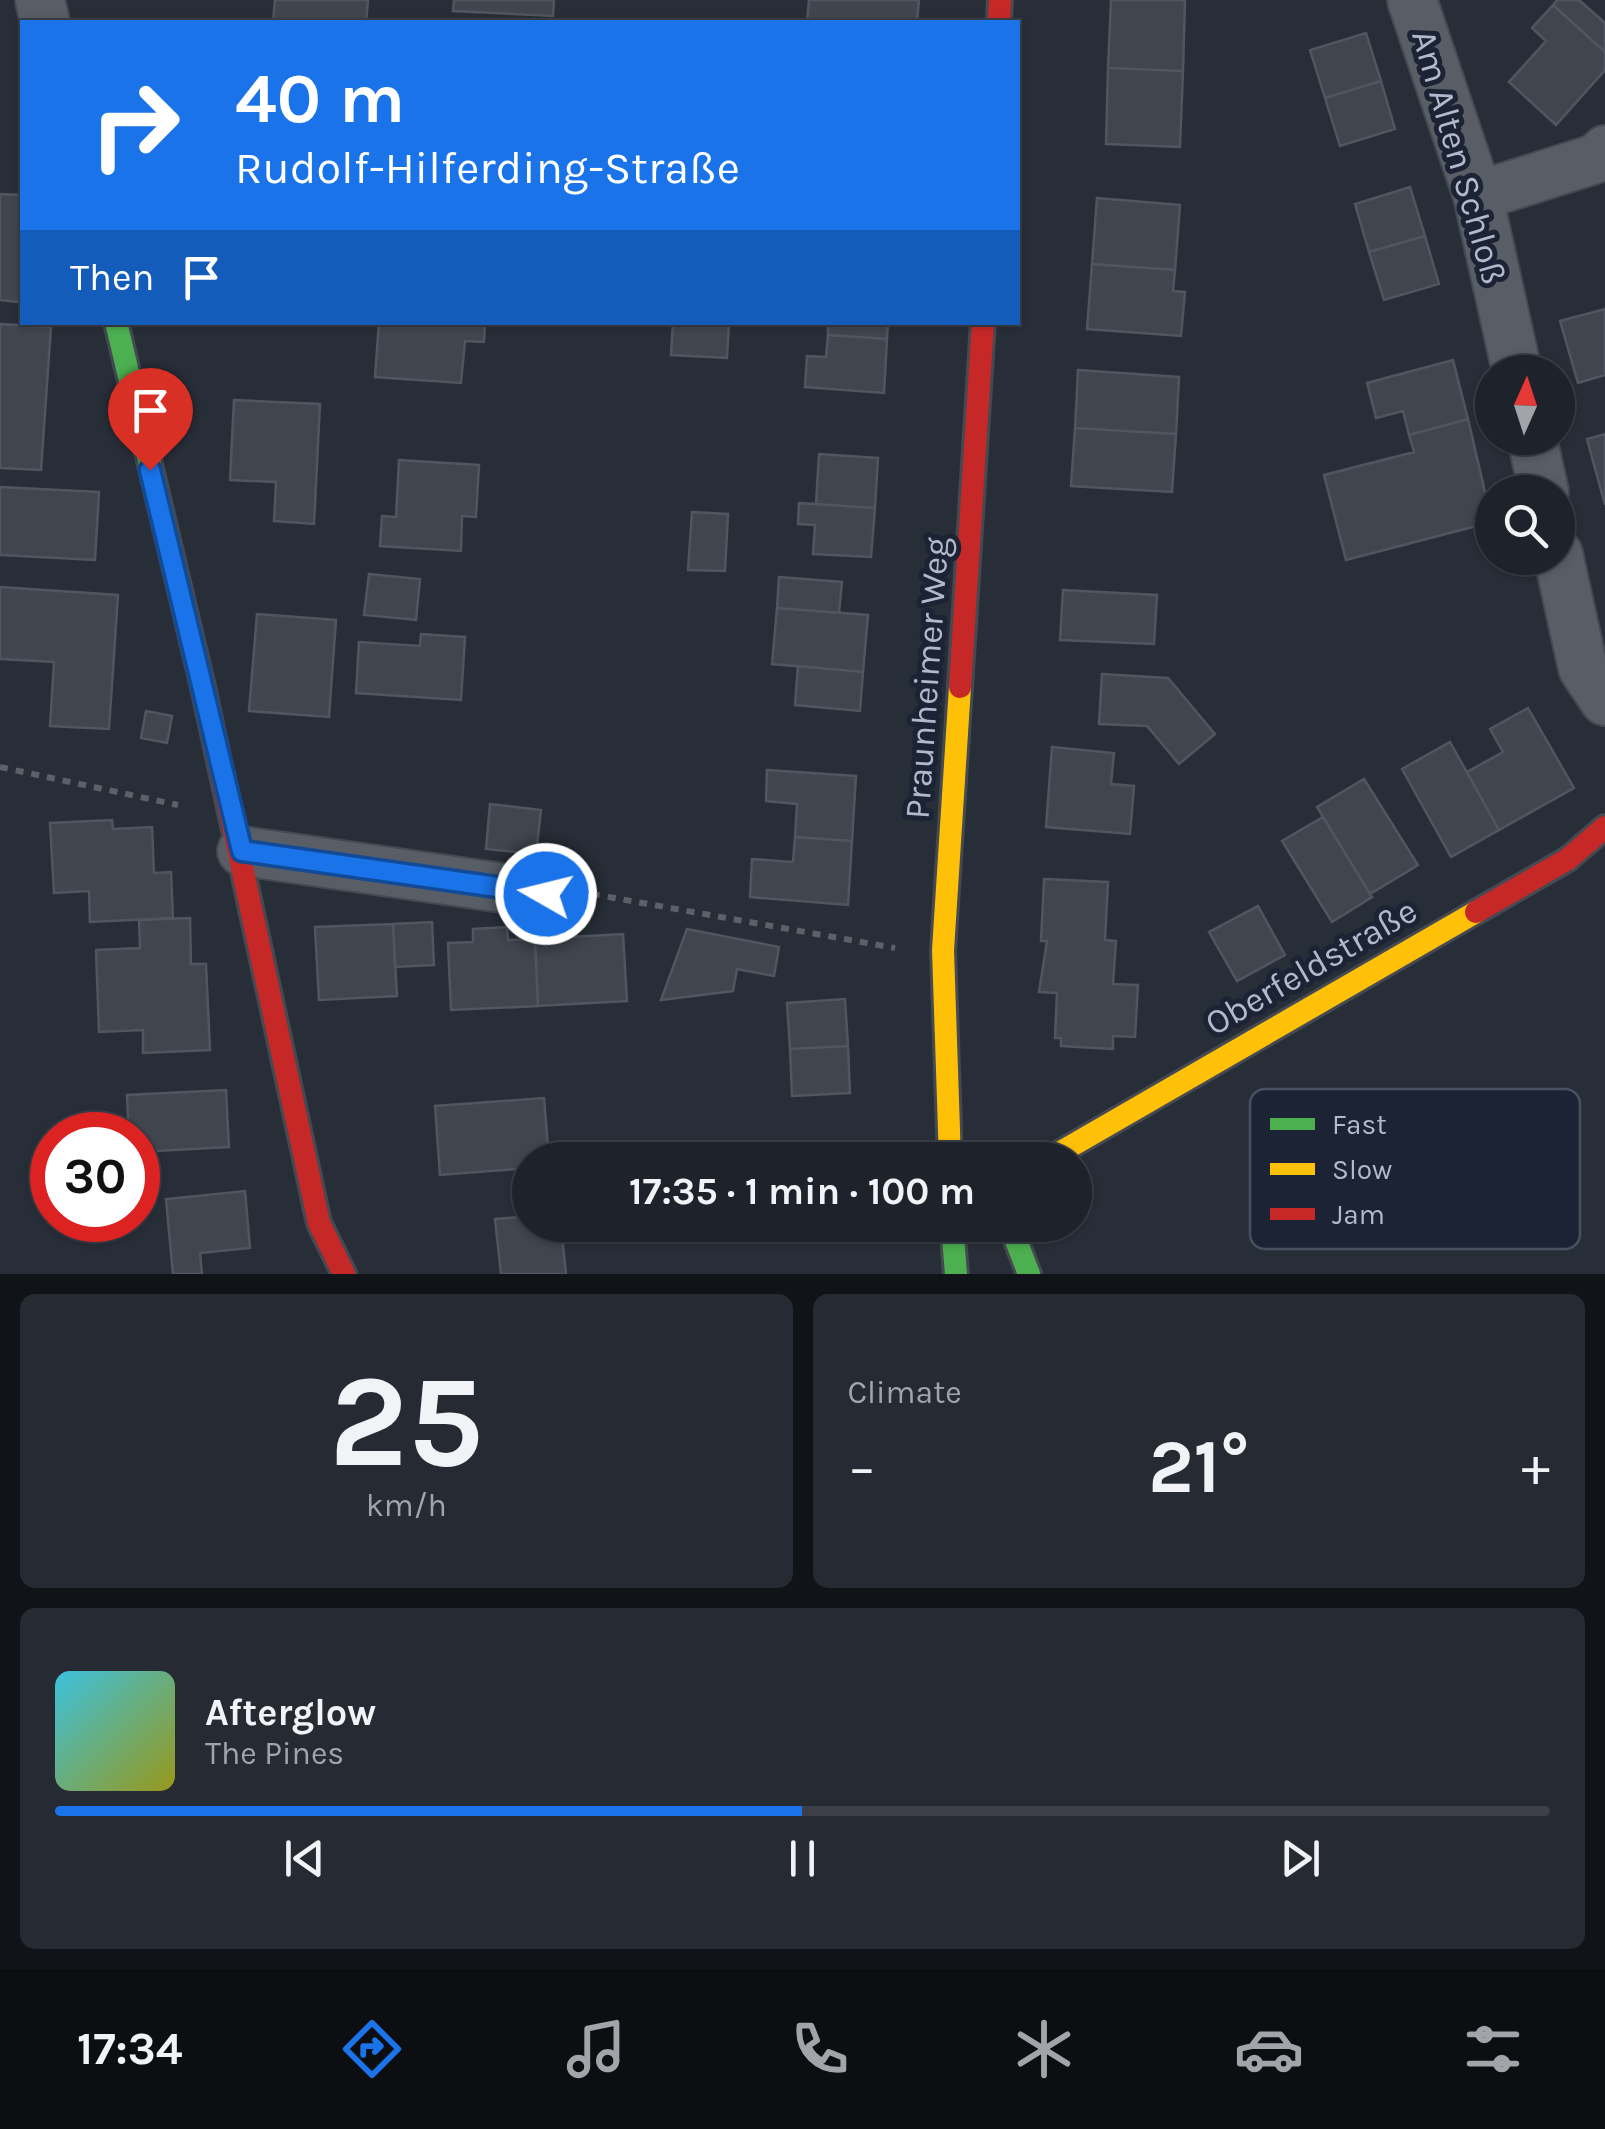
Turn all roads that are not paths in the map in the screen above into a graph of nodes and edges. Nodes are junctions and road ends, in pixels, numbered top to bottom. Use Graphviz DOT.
graph roads {
  1 [pos="1412,0"];
  2 [pos="1605,150"];
  3 [pos="1478,196"];
  4 [pos="117,325"];
  5 [pos="984,325"];
  6 [pos="1514,355"];
  7 [pos="1563,575"];
  8 [pos="1605,702"];
  9 [pos="1605,828"];
  10 [pos="238,834"];
  11 [pos="546,894"];
  12 [pos="946,1039"];
  13 [pos="975,1125"];
  14 [pos="949,1142"];
  15 [pos="1078,1142"];
  16 [pos="953,1242"];
  17 [pos="1017,1242"];
  18 [pos="344,1274"];
  19 [pos="956,1274"];
  20 [pos="1029,1274"];
  1 -- 3 [label="street, Am Alten Schloß"];
  2 -- 3 [label="street"];
  3 -- 6 [label="street, Am Alten Schloß"];
  4 -- 10 [label="street"];
  5 -- 12 [label="street, Praunheimer Weg"];
  7 -- 8 [label="street"];
  9 -- 15 [label="street, Oberfeldstraße"];
  10 -- 11 [label="street"];
  10 -- 18 [label="street"];
  12 -- 13 [label="street, Praunheimer Weg"];
  12 -- 14 [label="street, Praunheimer Weg"];
  16 -- 19 [label="street"];
  17 -- 20 [label="street"];
}
